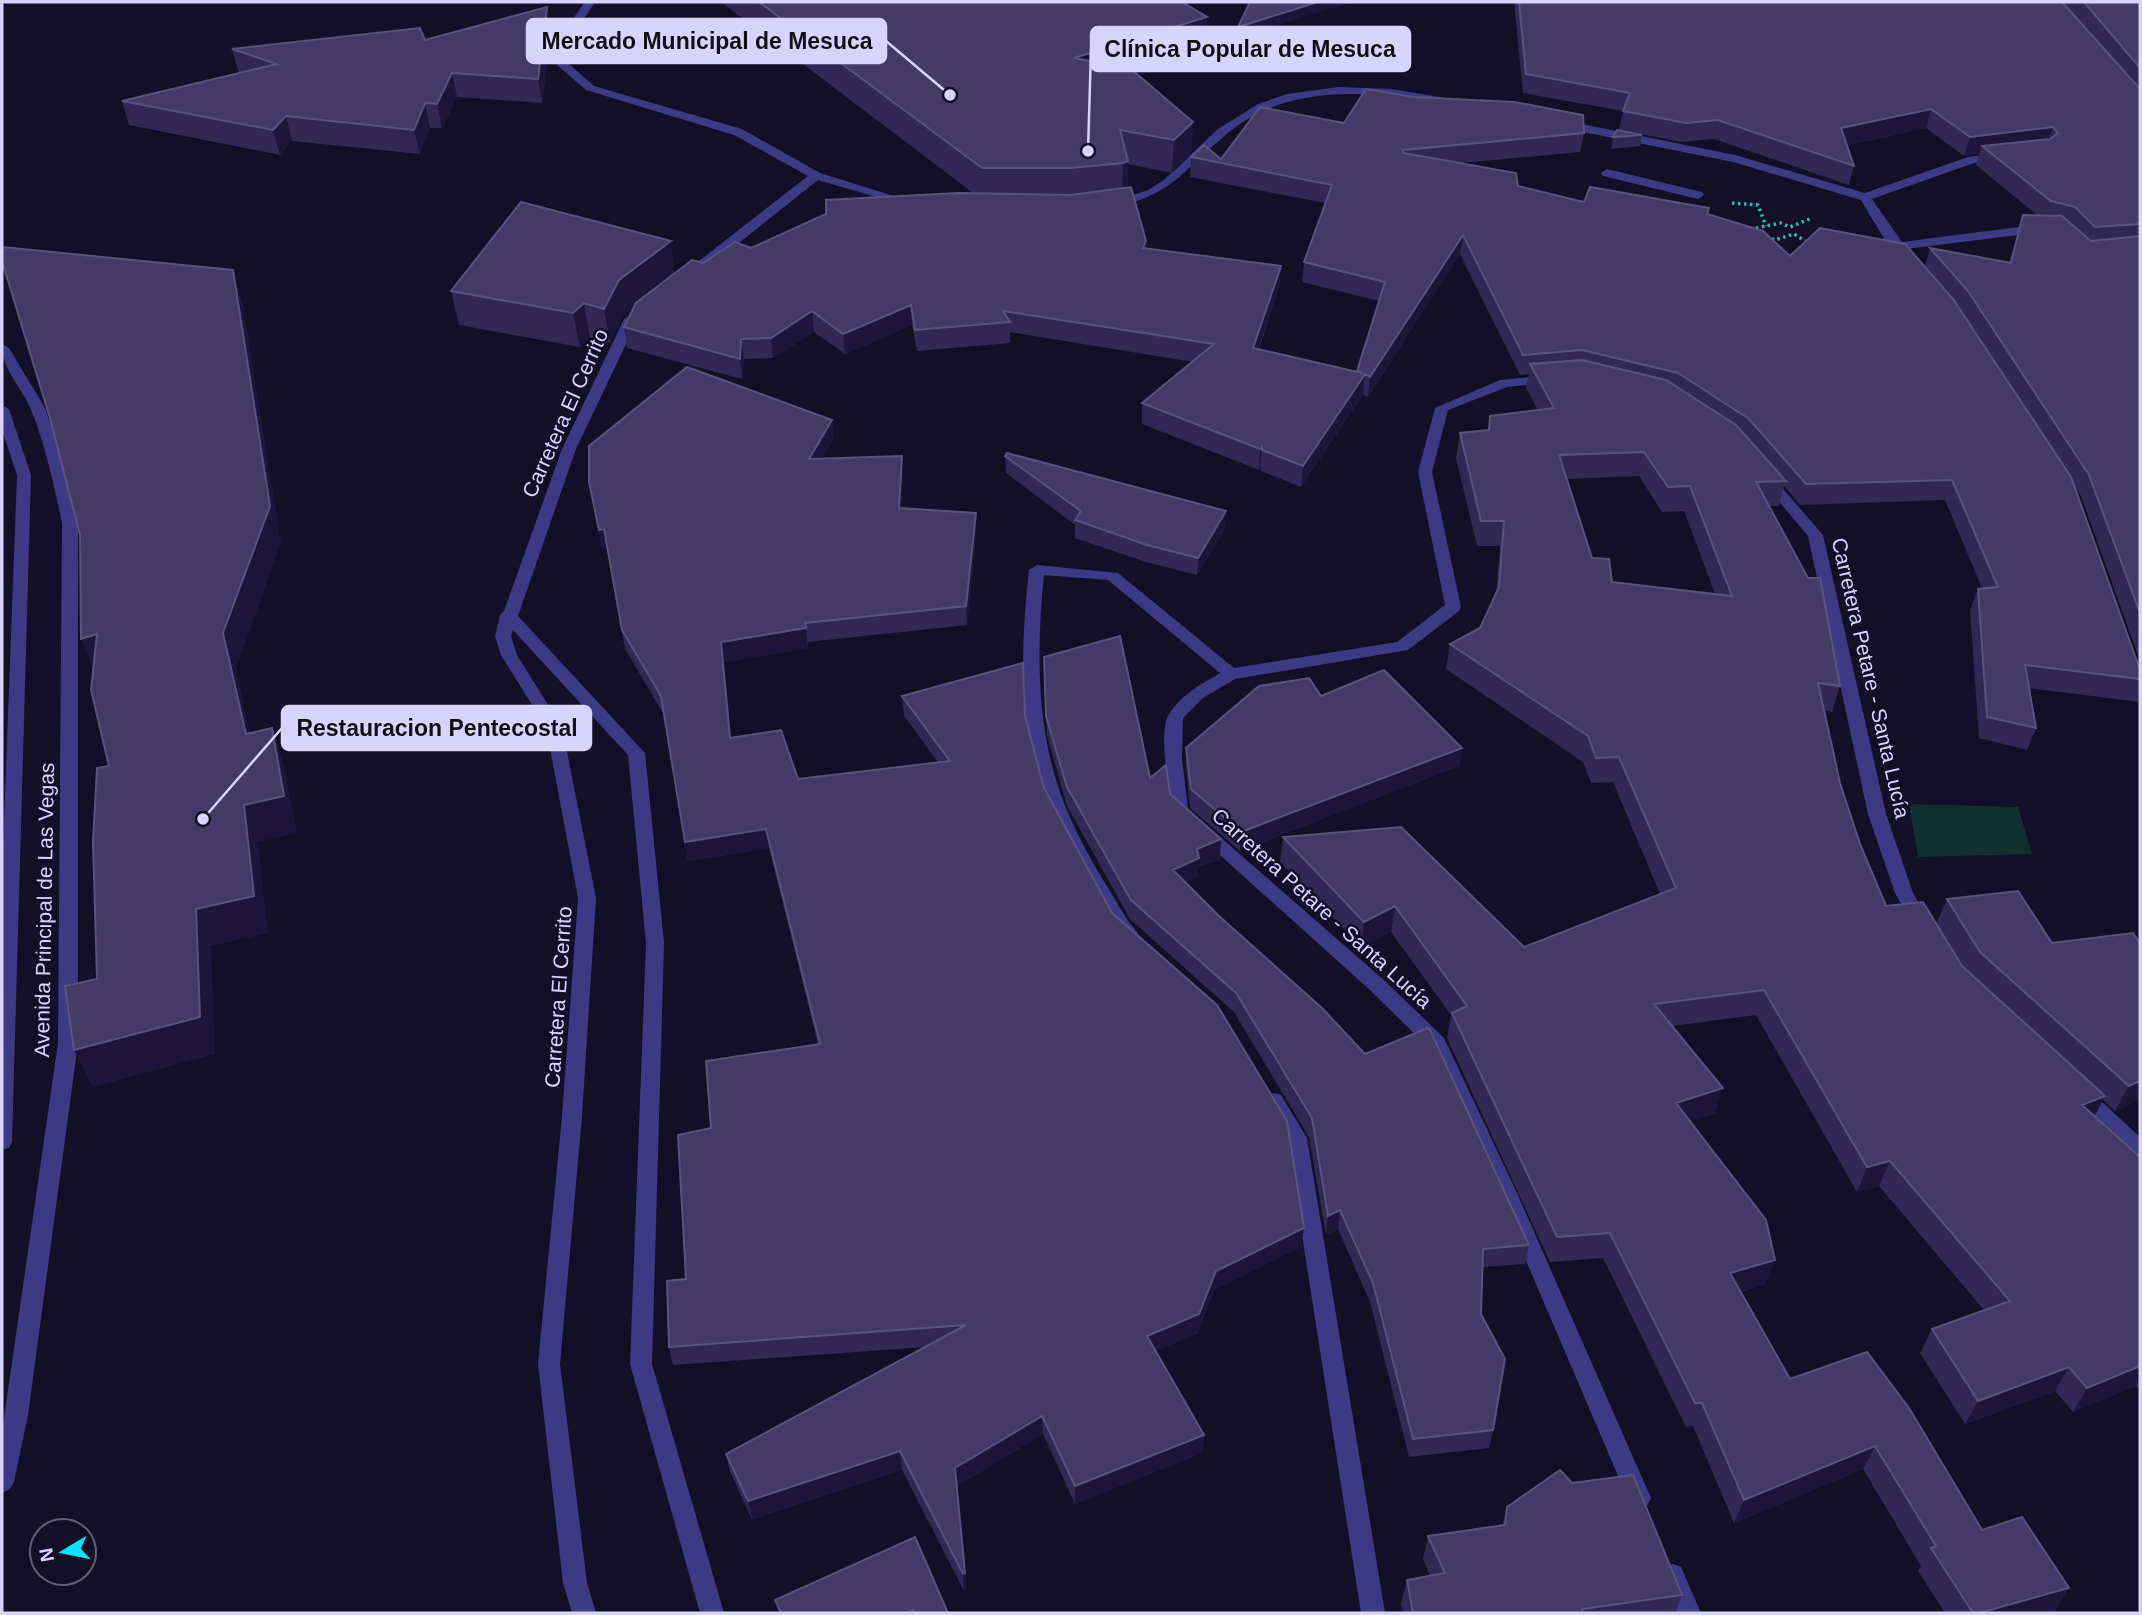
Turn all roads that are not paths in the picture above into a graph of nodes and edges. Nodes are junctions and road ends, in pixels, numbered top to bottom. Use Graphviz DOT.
graph roads {
  1 [pos="590,2"];
  2 [pos="1465,105"];
  3 [pos="1546,121"];
  4 [pos="2019,155"];
  5 [pos="1607,173"];
  6 [pos="816,176"];
  7 [pos="1698,195"];
  8 [pos="1865,197"];
  9 [pos="927,204"];
  10 [pos="1098,205"];
  11 [pos="2053,228"];
  12 [pos="1896,247"];
  13 [pos="1919,274"];
  14 [pos="684,279"];
  15 [pos="651,305"];
  16 [pos="2,348"];
  17 [pos="1566,378"];
  18 [pos="2,409"];
  19 [pos="1754,464"];
  20 [pos="508,615"];
  21 [pos="1231,674"];
  22 [pos="1932,938"];
  23 [pos="1142,945"];
  24 [pos="2070,1085"];
  25 [pos="1268,1090"];
  26 [pos="2,1142"];
  27 [pos="2140,1149"];
  28 [pos="2,1482"];
  29 [pos="1645,1511"];
  30 [pos="1667,1562"];
  31 [pos="584,1613"];
  32 [pos="712,1613"];
  33 [pos="1373,1613"];
  34 [pos="1689,1613"];
  1 -- 6 [label="street"];
  2 -- 10 [label="street"];
  3 -- 8 [label="street"];
  4 -- 8 [label="street"];
  5 -- 7 [label="street"];
  6 -- 9 [label="street"];
  6 -- 14 [label="street"];
  8 -- 12 [label="street"];
  11 -- 12 [label="street"];
  12 -- 13 [label="street"];
  15 -- 20 [label="street, Carretera El Cerrito"];
  16 -- 28 [label="street, Avenida Principal de Las Vegas"];
  17 -- 21 [label="street, Carretera Petare - Santa Lucía"];
  18 -- 26 [label="street, Avenida Principal de Las Vegas"];
  19 -- 22 [label="street, Carretera Petare - Santa Lucía"];
  20 -- 31 [label="street, Carretera El Cerrito"];
  20 -- 32 [label="street"];
  21 -- 23 [label="street"];
  21 -- 29 [label="street, Carretera Petare - Santa Lucía"];
  24 -- 27 [label="street"];
  25 -- 33 [label="street"];
  30 -- 34 [label="street"];
}
